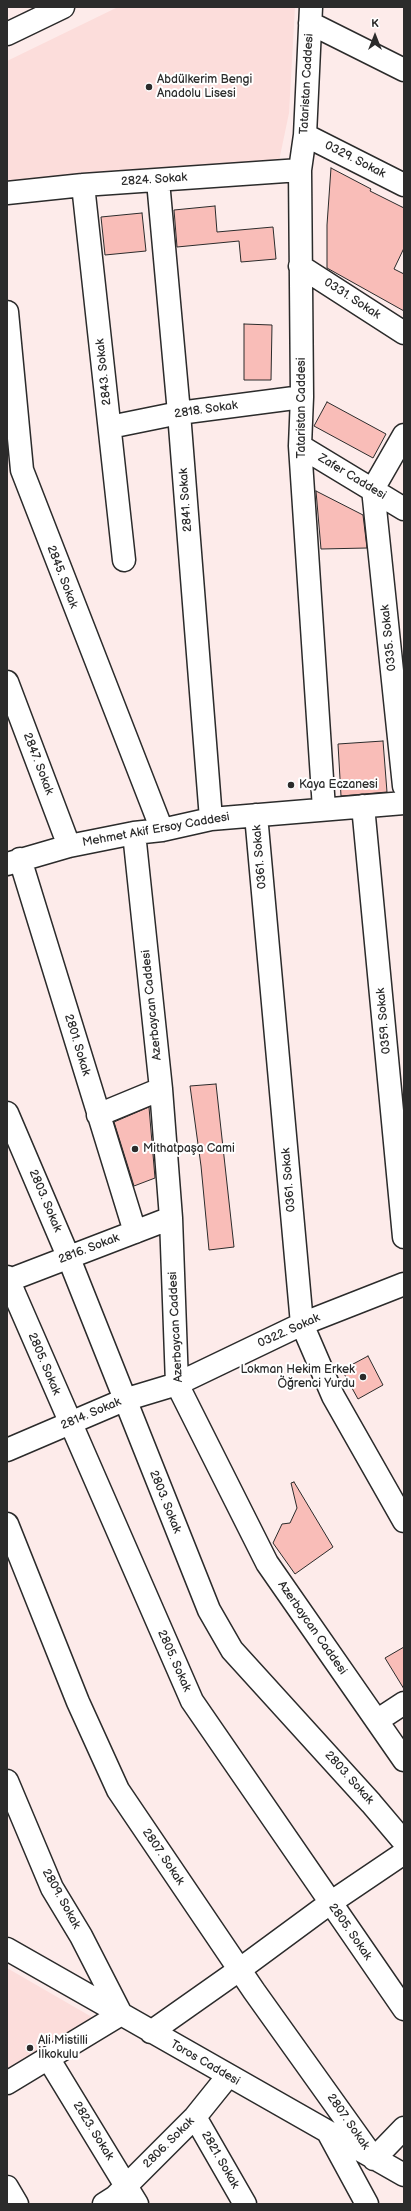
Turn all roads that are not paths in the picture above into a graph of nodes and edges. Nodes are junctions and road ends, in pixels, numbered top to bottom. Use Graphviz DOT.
graph roads {
  1 [pos="63,7"];
  2 [pos="311,15"];
  3 [pos="7,34"];
  4 [pos="404,70"];
  5 [pos="305,136"];
  6 [pos="300,170"];
  7 [pos="158,181"];
  8 [pos="84,185"];
  9 [pos="404,185"];
  10 [pos="7,193"];
  11 [pos="300,266"];
  12 [pos="7,312"];
  13 [pos="404,333"];
  14 [pos="302,397"];
  15 [pos="180,413"];
  16 [pos="110,427"];
  17 [pos="404,435"];
  18 [pos="300,446"];
  19 [pos="374,489"];
  20 [pos="404,509"];
  21 [pos="124,560"];
  22 [pos="7,682"];
  23 [pos="404,786"];
  24 [pos="404,803"];
  25 [pos="363,806"];
  26 [pos="324,809"];
  27 [pos="256,815"];
  28 [pos="211,819"];
  29 [pos="162,830"];
  30 [pos="134,833"];
  31 [pos="69,846"];
  32 [pos="14,861"];
  33 [pos="161,1090"];
  34 [pos="7,1113"];
  35 [pos="98,1115"];
  36 [pos="171,1218"];
  37 [pos="135,1232"];
  38 [pos="404,1237"];
  39 [pos="68,1256"];
  40 [pos="7,1280"];
  41 [pos="404,1284"];
  42 [pos="302,1324"];
  43 [pos="177,1384"];
  44 [pos="124,1400"];
  45 [pos="69,1423"];
  46 [pos="7,1450"];
  47 [pos="404,1521"];
  48 [pos="7,1524"];
  49 [pos="404,1703"];
  50 [pos="378,1720"];
  51 [pos="404,1760"];
  52 [pos="7,1781"];
  53 [pos="404,1842"];
  54 [pos="404,1853"];
  55 [pos="330,1903"];
  56 [pos="7,1949"];
  57 [pos="239,1970"];
  58 [pos="404,2009"];
  59 [pos="121,2014"];
  60 [pos="151,2032"];
  61 [pos="48,2058"];
  62 [pos="228,2076"];
  63 [pos="7,2083"];
  64 [pos="195,2117"];
  65 [pos="404,2128"];
  66 [pos="329,2134"];
  67 [pos="374,2159"];
  68 [pos="404,2175"];
  69 [pos="126,2185"];
  70 [pos="7,2187"];
  71 [pos="17,2204"];
  72 [pos="104,2204"];
  73 [pos="137,2204"];
  74 [pos="245,2204"];
  75 [pos="367,2204"];
  1 -- 3 [label="street"];
  2 -- 4 [label="street"];
  2 -- 5 [label="street, Tataristan Caddesi"];
  5 -- 6 [label="street, Tataristan Caddesi"];
  5 -- 9 [label="street, 0329. Sokak"];
  6 -- 7 [label="street, 2824. Sokak"];
  6 -- 11 [label="street, Tataristan Caddesi"];
  7 -- 8 [label="street, 2824. Sokak"];
  7 -- 15 [label="street, 2841. Sokak"];
  8 -- 10 [label="street, 2824. Sokak"];
  8 -- 16 [label="street, 2843. Sokak"];
  11 -- 13 [label="street, 0331. Sokak"];
  11 -- 14 [label="street, Tataristan Caddesi"];
  12 -- 29 [label="street, 2845. Sokak"];
  14 -- 15 [label="street, 2818. Sokak"];
  14 -- 18 [label="street, Tataristan Caddesi"];
  15 -- 16 [label="street, 2818. Sokak"];
  15 -- 28 [label="street, 2841. Sokak"];
  16 -- 21 [label="street, 2843. Sokak"];
  17 -- 19 [label="street"];
  18 -- 19 [label="street, Zafer Caddesi"];
  18 -- 26 [label="street, Tataristan Caddesi"];
  19 -- 20 [label="street, Zafer Caddesi"];
  19 -- 23 [label="street, 0335. Sokak"];
  22 -- 31 [label="street, 2847. Sokak"];
  24 -- 25 [label="street, Mehmet Akif Ersoy Caddesi"];
  25 -- 26 [label="street, Mehmet Akif Ersoy Caddesi"];
  25 -- 38 [label="street, 0359. Sokak"];
  26 -- 27 [label="street, Mehmet Akif Ersoy Caddesi"];
  27 -- 28 [label="street, Mehmet Akif Ersoy Caddesi"];
  27 -- 42 [label="street, 0361. Sokak"];
  28 -- 29 [label="street, Mehmet Akif Ersoy Caddesi"];
  29 -- 30 [label="street, Mehmet Akif Ersoy Caddesi"];
  30 -- 31 [label="street, Mehmet Akif Ersoy Caddesi"];
  30 -- 33 [label="street, Azerbaycan Caddesi"];
  31 -- 32 [label="street, Mehmet Akif Ersoy Caddesi"];
  32 -- 35 [label="street, 2801. Sokak"];
  33 -- 35 [label="street"];
  33 -- 36 [label="street, Azerbaycan Caddesi"];
  34 -- 39 [label="street, 2803. Sokak"];
  35 -- 37 [label="street, 2801. Sokak"];
  36 -- 37 [label="street, 2816. Sokak"];
  36 -- 43 [label="street, Azerbaycan Caddesi"];
  37 -- 39 [label="street, 2816. Sokak"];
  39 -- 40 [label="street, 2816. Sokak"];
  39 -- 44 [label="street, 2803. Sokak"];
  40 -- 45 [label="street, 2805. Sokak"];
  41 -- 42 [label="street, 0322. Sokak"];
  42 -- 43 [label="street, 0322. Sokak"];
  42 -- 47 [label="street, 0361. Sokak"];
  43 -- 44 [label="street, 2814. Sokak"];
  43 -- 50 [label="street, Azerbaycan Caddesi"];
  44 -- 45 [label="street, 2814. Sokak"];
  44 -- 53 [label="street, 2803. Sokak"];
  45 -- 46 [label="street, 2814. Sokak"];
  45 -- 55 [label="street, 2805. Sokak"];
  48 -- 57 [label="street, 2807. Sokak"];
  49 -- 50 [label="street"];
  50 -- 51 [label="street, Azerbaycan Caddesi"];
  52 -- 59 [label="street, 2809. Sokak"];
  54 -- 55 [label="street"];
  55 -- 57 [label="street"];
  55 -- 58 [label="street, 2805. Sokak"];
  56 -- 59 [label="street, Toros Caddesi"];
  57 -- 60 [label="street"];
  57 -- 67 [label="street, 2807. Sokak"];
  59 -- 60 [label="street, Toros Caddesi"];
  59 -- 61 [label="street"];
  60 -- 62 [label="street, Toros Caddesi"];
  61 -- 63 [label="street"];
  61 -- 69 [label="street, 2823. Sokak"];
  62 -- 64 [label="street, 2806. Sokak"];
  62 -- 66 [label="street, Toros Caddesi"];
  64 -- 69 [label="street, 2806. Sokak"];
  64 -- 74 [label="street, 2821. Sokak"];
  65 -- 67 [label="street"];
  66 -- 67 [label="street, Toros Caddesi"];
  66 -- 75 [label="street"];
  67 -- 68 [label="street, Toros Caddesi"];
  69 -- 72 [label="street, 2806. Sokak"];
  69 -- 73 [label="street, 2823. Sokak"];
  70 -- 71 [label="street"];
}
